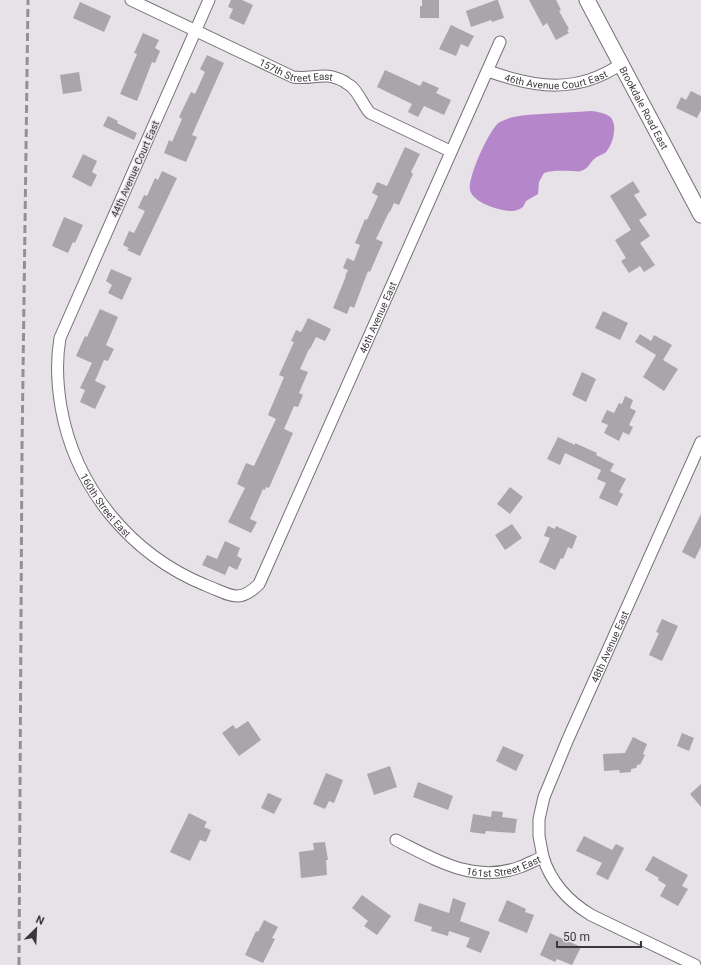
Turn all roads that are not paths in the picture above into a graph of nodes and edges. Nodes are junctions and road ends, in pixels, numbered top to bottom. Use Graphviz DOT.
graph roads {
  1 [pos="131,0"];
  2 [pos="209,0"];
  3 [pos="587,0"];
  4 [pos="196,30"];
  5 [pos="500,42"];
  6 [pos="621,64"];
  7 [pos="488,70"];
  8 [pos="450,151"];
  9 [pos="701,215"];
  10 [pos="60,338"];
  11 [pos="701,442"];
  12 [pos="251,591"];
  13 [pos="396,840"];
  14 [pos="543,857"];
  15 [pos="695,965"];
  1 -- 4 [label="street, 157th Street East"];
  2 -- 4 [label="street, 44th Avenue Court East"];
  3 -- 6 [label="main road, Brookdale Road East"];
  4 -- 8 [label="street, 157th Street East"];
  4 -- 10 [label="street, 44th Avenue Court East"];
  5 -- 7 [label="street, 46th Avenue East"];
  6 -- 7 [label="street, 46th Avenue Court East"];
  6 -- 9 [label="main road, Brookdale Road East"];
  7 -- 8 [label="street, 46th Avenue East"];
  8 -- 12 [label="street, 46th Avenue East"];
  10 -- 12 [label="street, 160th Street East"];
  11 -- 14 [label="street, 48th Avenue East"];
  13 -- 14 [label="street, 161st Street East"];
  14 -- 15 [label="street, 161st Street East"];
}
